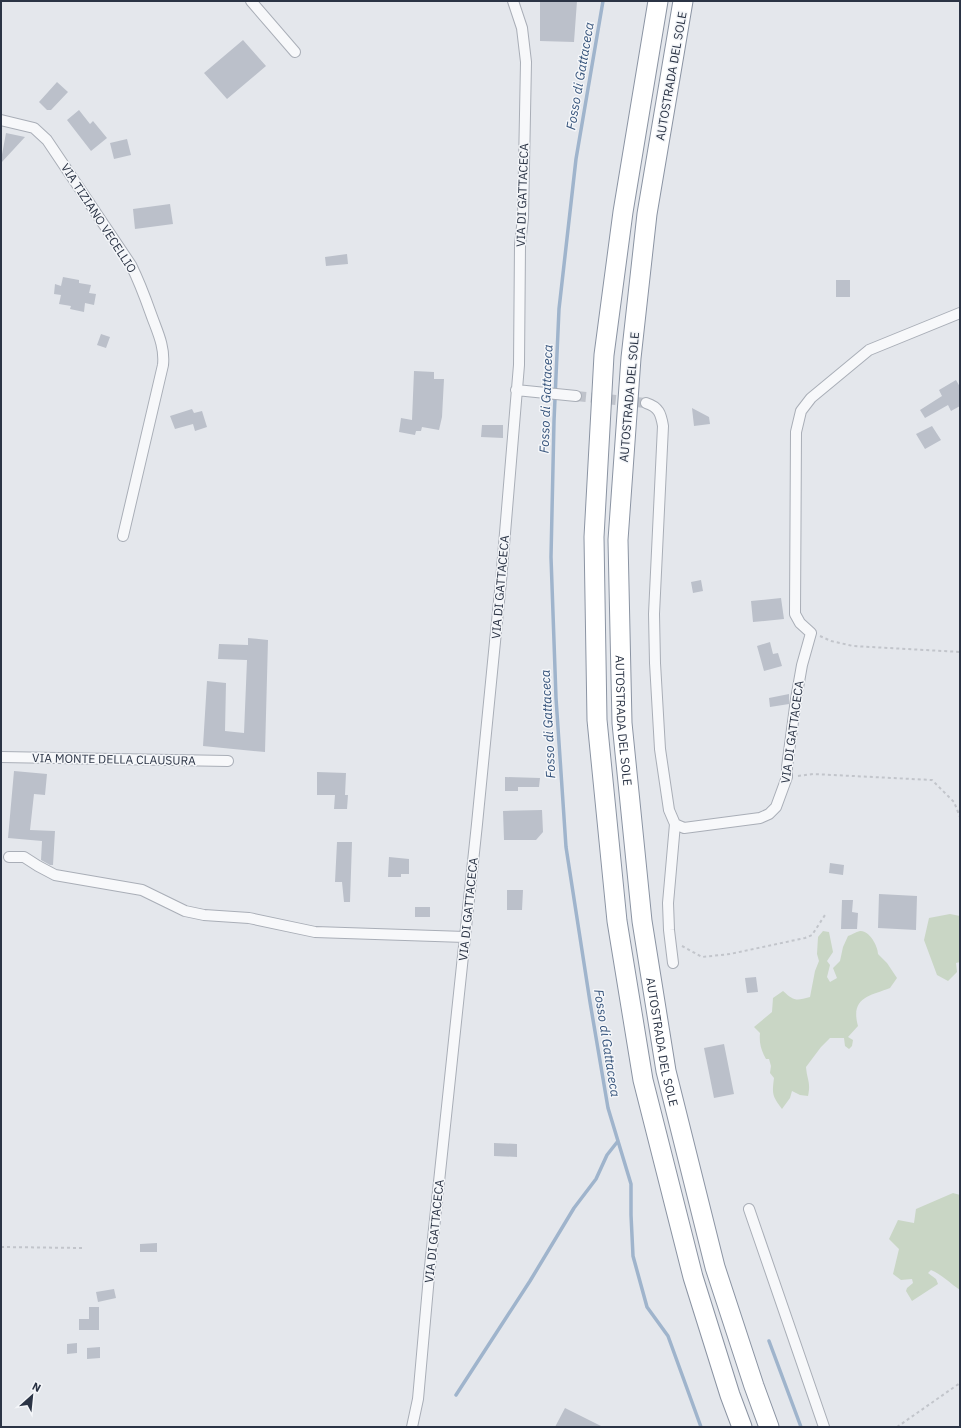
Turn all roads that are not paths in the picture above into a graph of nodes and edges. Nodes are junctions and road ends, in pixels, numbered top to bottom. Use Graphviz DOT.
graph roads {
  1 [pos="252,1"];
  2 [pos="513,1"];
  3 [pos="658,1"];
  4 [pos="684,1"];
  5 [pos="295,52"];
  6 [pos="1,120"];
  7 [pos="960,313"];
  8 [pos="516,390"];
  9 [pos="576,396"];
  10 [pos="646,403"];
  11 [pos="124,536"];
  12 [pos="1,757"];
  13 [pos="228,761"];
  14 [pos="675,824"];
  15 [pos="9,857"];
  16 [pos="465,937"];
  17 [pos="673,963"];
  18 [pos="749,1209"];
  19 [pos="412,1427"];
  20 [pos="742,1427"];
  21 [pos="769,1427"];
  22 [pos="824,1427"];
  1 -- 5 [label="street"];
  2 -- 8 [label="street, VIA DI GATTACECA"];
  3 -- 20 [label="highway, AUTOSTRADA DEL SOLE"];
  4 -- 21 [label="highway, AUTOSTRADA DEL SOLE"];
  6 -- 11 [label="street, VIA TIZIANO VECELLIO"];
  7 -- 14 [label="street, VIA DI GATTACECA"];
  8 -- 9 [label="street"];
  8 -- 16 [label="street, VIA DI GATTACECA"];
  10 -- 14 [label="street"];
  12 -- 13 [label="street, VIA MONTE DELLA CLAUSURA"];
  14 -- 17 [label="street"];
  15 -- 16 [label="street"];
  16 -- 19 [label="street, VIA DI GATTACECA"];
  18 -- 22 [label="street"];
}
